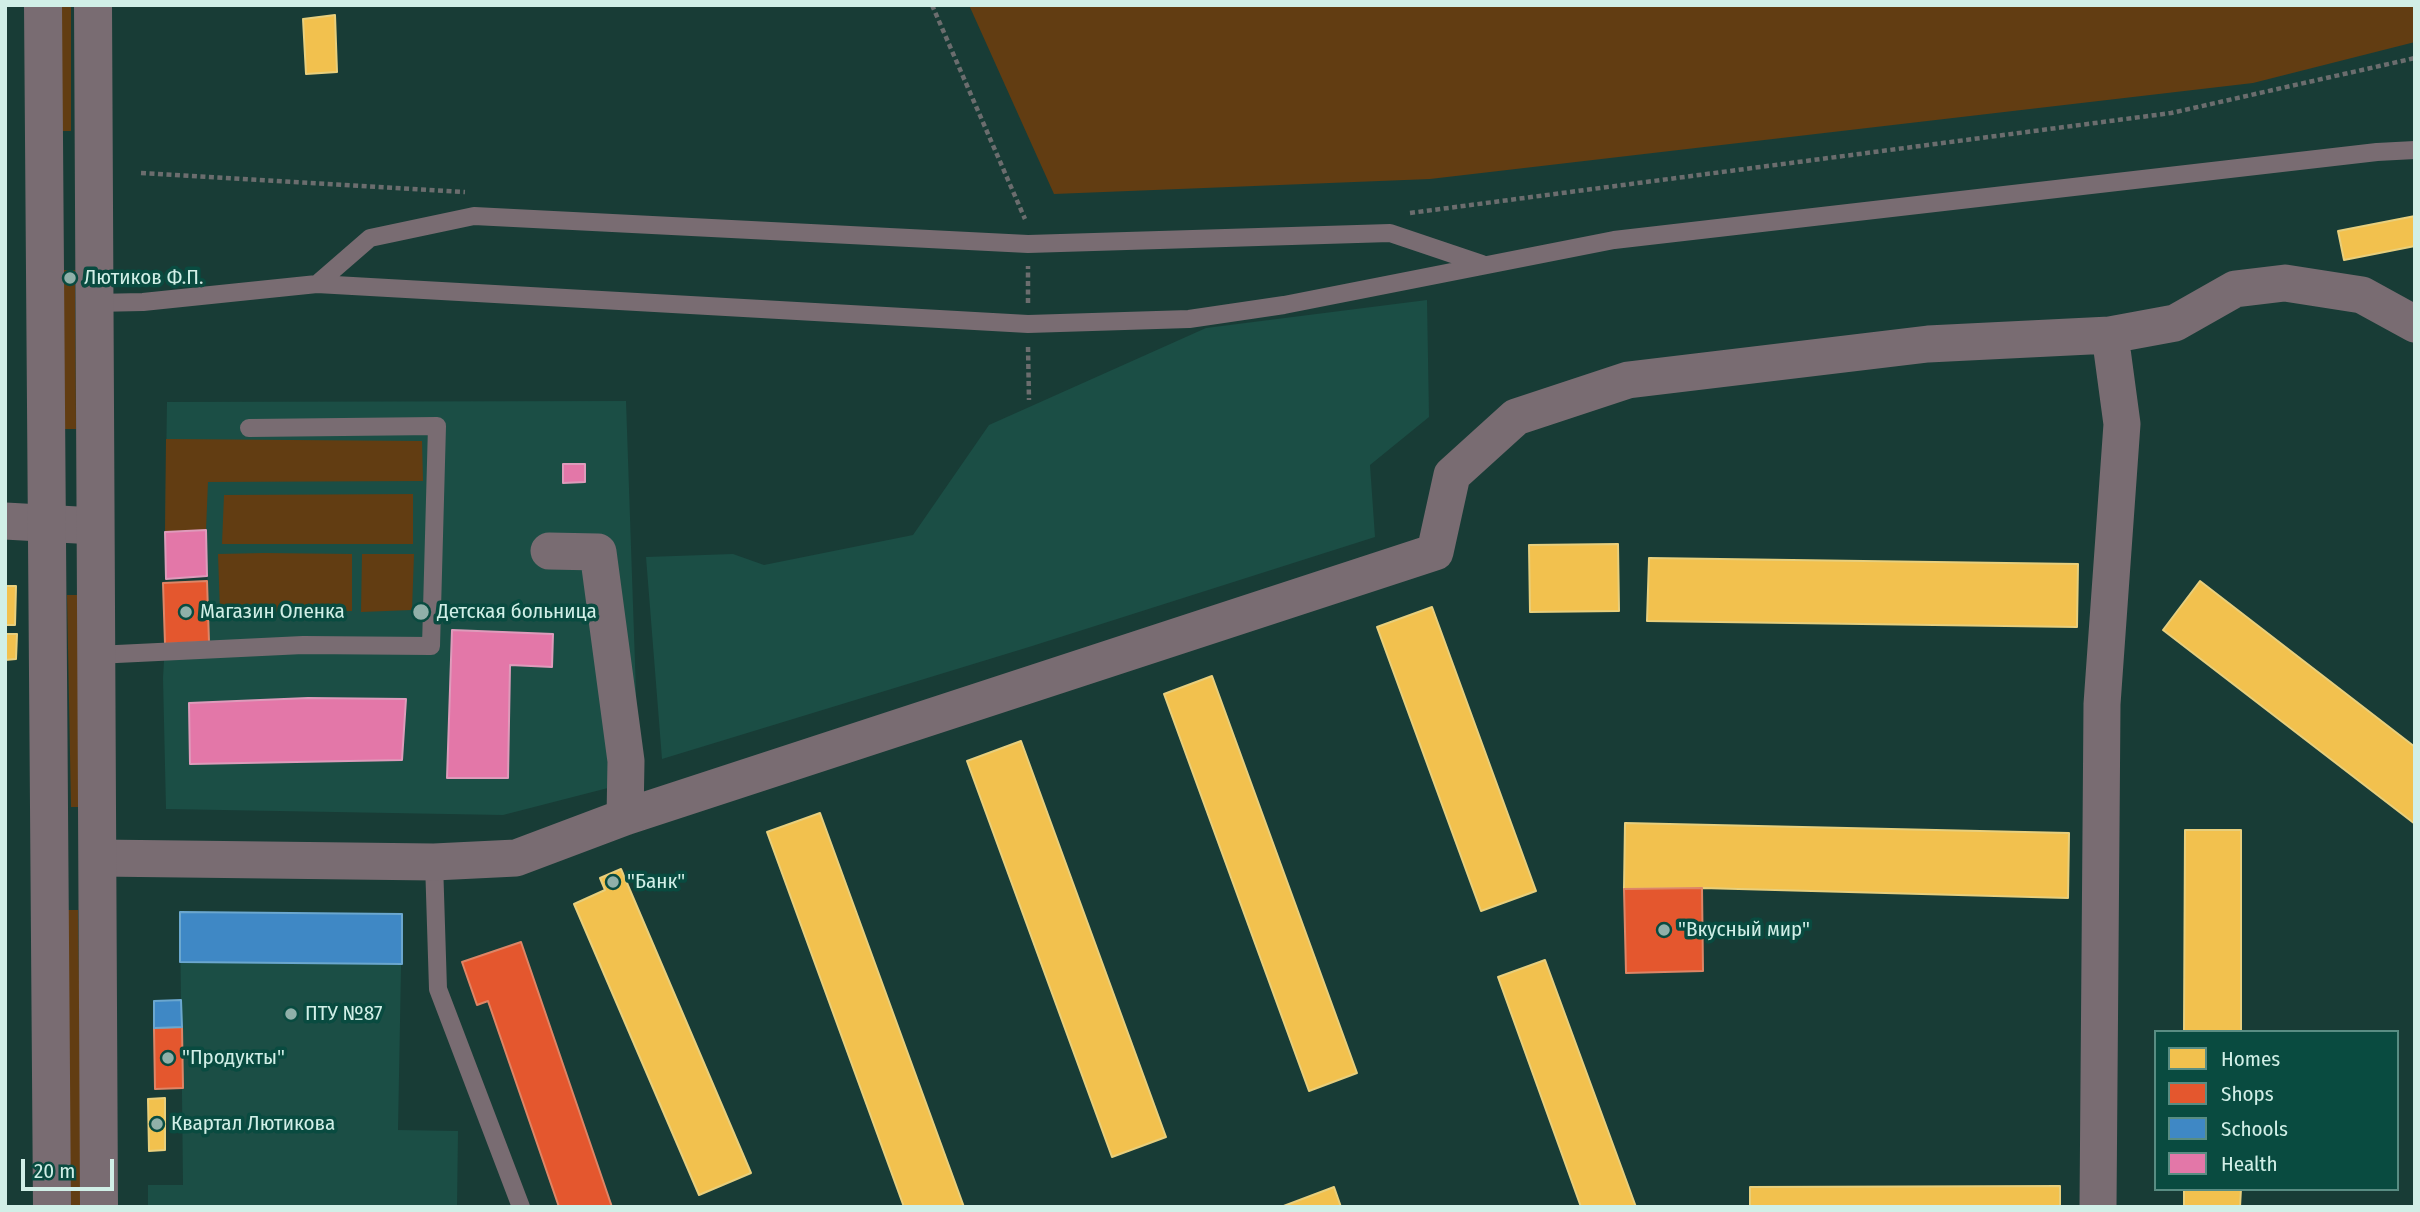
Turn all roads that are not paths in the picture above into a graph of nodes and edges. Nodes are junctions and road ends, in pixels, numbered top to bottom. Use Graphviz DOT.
graph roads {
  1 [pos="43,5"];
  2 [pos="93,5"];
  3 [pos="2415,150"];
  4 [pos="1485,265"];
  5 [pos="317,284"];
  6 [pos="94,303"];
  7 [pos="2415,324"];
  8 [pos="2110,335"];
  9 [pos="249,428"];
  10 [pos="5,521"];
  11 [pos="47,523"];
  12 [pos="95,526"];
  13 [pos="550,551"];
  14 [pos="96,656"];
  15 [pos="625,817"];
  16 [pos="98,858"];
  17 [pos="435,862"];
  18 [pos="52,1207"];
  19 [pos="99,1207"];
  20 [pos="521,1207"];
  21 [pos="2098,1207"];
  1 -- 11 [label="street"];
  2 -- 6 [label="street"];
  3 -- 4 [label="lane"];
  4 -- 5 [label="lane"];
  4 -- 5 [label="lane"];
  5 -- 6 [label="lane"];
  6 -- 12 [label="street"];
  7 -- 8 [label="street"];
  8 -- 15 [label="street"];
  8 -- 21 [label="street"];
  9 -- 14 [label="lane"];
  10 -- 11 [label="street"];
  11 -- 12 [label="street"];
  11 -- 18 [label="street"];
  12 -- 14 [label="street"];
  13 -- 15 [label="street"];
  14 -- 16 [label="street"];
  15 -- 17 [label="street"];
  16 -- 17 [label="street"];
  16 -- 19 [label="street"];
  17 -- 20 [label="lane"];
}
